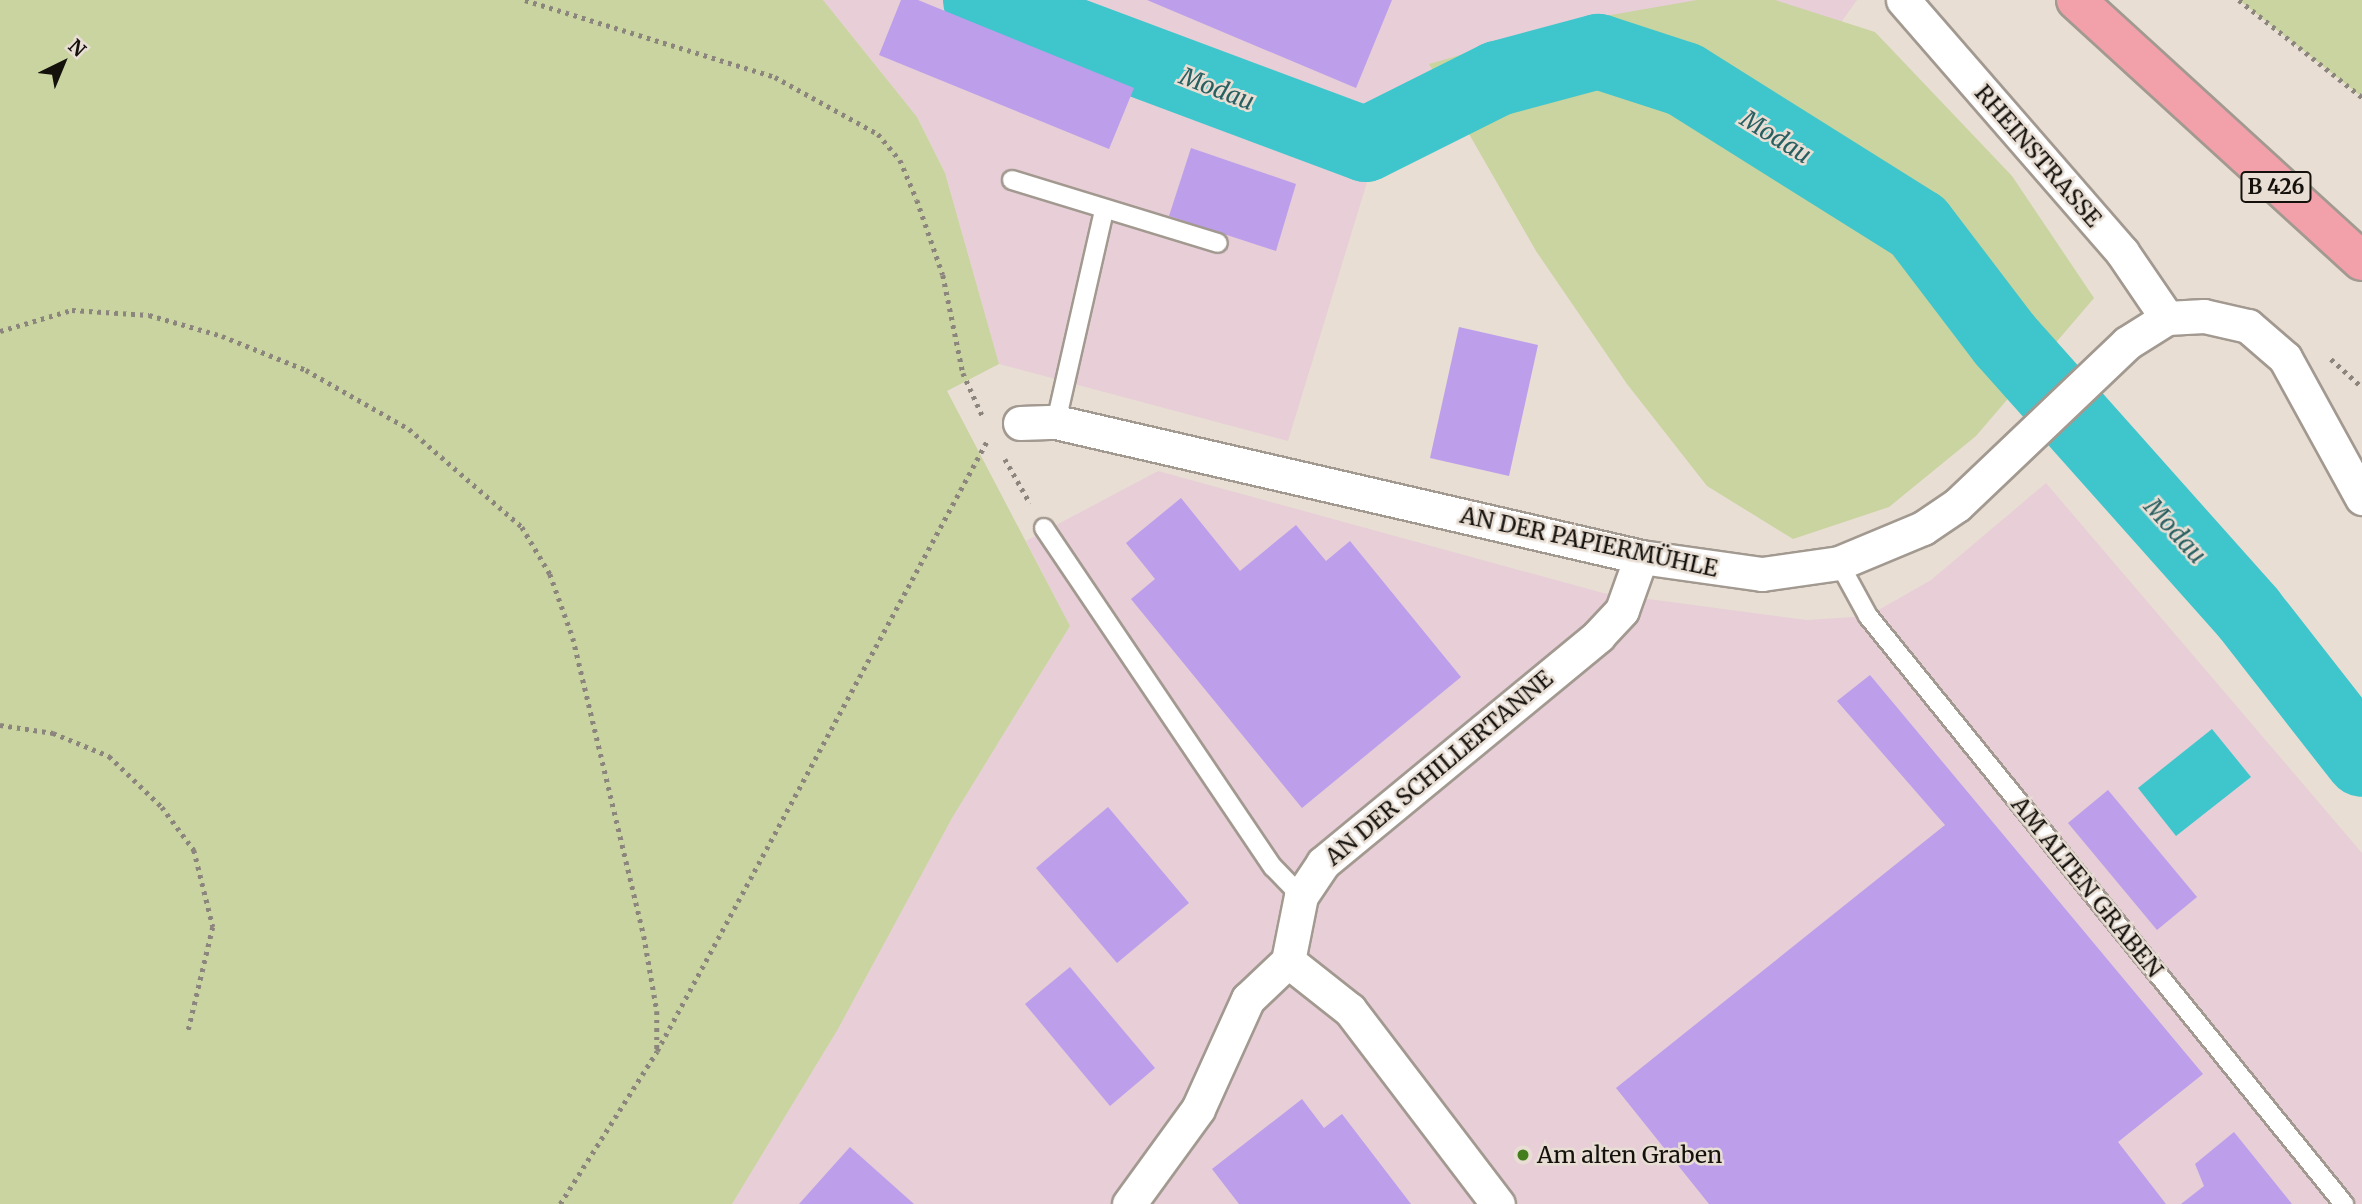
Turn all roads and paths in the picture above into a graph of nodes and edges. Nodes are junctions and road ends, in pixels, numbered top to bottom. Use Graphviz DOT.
graph roads {
  1 [pos="525,0"];
  2 [pos="1903,0"];
  3 [pos="2076,0"];
  4 [pos="2239,0"];
  5 [pos="2362,97"];
  6 [pos="1012,180"];
  7 [pos="1104,211"];
  8 [pos="1217,243"];
  9 [pos="2362,261"];
  10 [pos="2166,318"];
  11 [pos="0,331"];
  12 [pos="985,422"];
  13 [pos="1056,422"];
  14 [pos="1020,424"];
  15 [pos="2362,498"];
  16 [pos="1044,528"];
  17 [pos="1642,557"];
  18 [pos="1839,563"];
  19 [pos="0,725"];
  20 [pos="1301,896"];
  21 [pos="1288,961"];
  22 [pos="188,1032"];
  23 [pos="657,1051"];
  24 [pos="560,1204"];
  25 [pos="1129,1204"];
  26 [pos="1498,1204"];
  27 [pos="2344,1204"];
  1 -- 12 [label="path"];
  2 -- 10 [label="street, RHEINSTRASSE"];
  3 -- 9 [label="main road, B 426"];
  4 -- 5 [label="path"];
  6 -- 7 [label="lane"];
  7 -- 8 [label="lane"];
  7 -- 13 [label="lane"];
  10 -- 15 [label="street"];
  10 -- 18 [label="street, AN DER PAPIERMÜHLE"];
  11 -- 23 [label="path"];
  13 -- 14 [label="street, AN DER PAPIERMÜHLE"];
  13 -- 17 [label="street, AN DER PAPIERMÜHLE"];
  16 -- 20 [label="lane"];
  16 -- 23 [label="path"];
  17 -- 18 [label="street, AN DER PAPIERMÜHLE"];
  17 -- 20 [label="street, AN DER SCHILLERTANNE"];
  18 -- 27 [label="lane, AM ALTEN GRABEN"];
  19 -- 22 [label="path"];
  20 -- 21 [label="street, AN DER SCHILLERTANNE"];
  21 -- 25 [label="street"];
  21 -- 26 [label="street"];
  23 -- 24 [label="path"];
}
